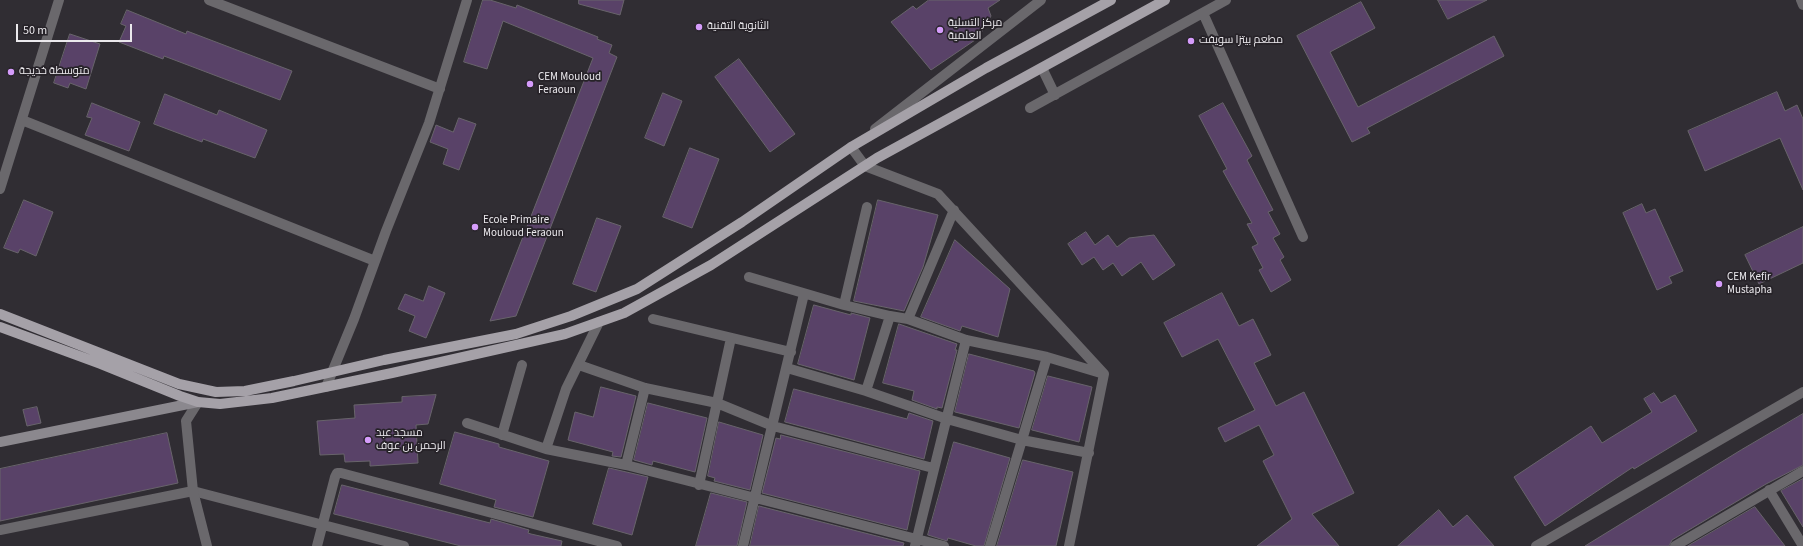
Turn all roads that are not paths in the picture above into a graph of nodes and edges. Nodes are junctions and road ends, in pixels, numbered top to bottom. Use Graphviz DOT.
graph roads {
  1 [pos="60,0"];
  2 [pos="209,0"];
  3 [pos="467,0"];
  4 [pos="1041,0"];
  5 [pos="1111,0"];
  6 [pos="1165,0"];
  7 [pos="1226,0"];
  8 [pos="1801,0"];
  9 [pos="1803,5"];
  10 [pos="1203,13"];
  11 [pos="1042,68"];
  12 [pos="440,89"];
  13 [pos="1055,95"];
  14 [pos="1030,108"];
  15 [pos="22,120"];
  16 [pos="851,147"];
  17 [pos="865,166"];
  18 [pos="0,189"];
  19 [pos="867,207"];
  20 [pos="954,210"];
  21 [pos="1303,237"];
  22 [pos="375,261"];
  23 [pos="749,277"];
  24 [pos="804,294"];
  25 [pos="844,305"];
  26 [pos="0,314"];
  27 [pos="890,316"];
  28 [pos="653,319"];
  29 [pos="908,319"];
  30 [pos="599,322"];
  31 [pos="0,327"];
  32 [pos="731,338"];
  33 [pos="966,340"];
  34 [pos="790,352"];
  35 [pos="1047,357"];
  36 [pos="522,365"];
  37 [pos="579,365"];
  38 [pos="787,368"];
  39 [pos="332,373"];
  40 [pos="1104,374"];
  41 [pos="326,387"];
  42 [pos="645,388"];
  43 [pos="866,391"];
  44 [pos="1803,392"];
  45 [pos="198,402"];
  46 [pos="717,403"];
  47 [pos="947,419"];
  48 [pos="467,423"];
  49 [pos="773,426"];
  50 [pos="502,435"];
  51 [pos="1022,440"];
  52 [pos="0,442"];
  53 [pos="546,449"];
  54 [pos="1089,453"];
  55 [pos="626,465"];
  56 [pos="933,468"];
  57 [pos="1803,471"];
  58 [pos="699,485"];
  59 [pos="1769,490"];
  60 [pos="193,491"];
  61 [pos="754,498"];
  62 [pos="321,525"];
  63 [pos="0,530"];
  64 [pos="916,543"];
  65 [pos="207,546"];
  66 [pos="317,546"];
  67 [pos="404,546"];
  68 [pos="617,546"];
  69 [pos="743,546"];
  70 [pos="944,546"];
  71 [pos="990,546"];
  72 [pos="1069,546"];
  73 [pos="1536,546"];
  74 [pos="1675,546"];
  75 [pos="1803,546"];
  1 -- 15 [label="street"];
  2 -- 12 [label="street"];
  3 -- 12 [label="street"];
  4 -- 16 [label="street"];
  5 -- 16 [label="main road"];
  6 -- 11 [label="main road"];
  7 -- 10 [label="street"];
  8 -- 9 [label="street"];
  10 -- 13 [label="street"];
  10 -- 21 [label="street"];
  11 -- 13 [label="street"];
  11 -- 17 [label="main road"];
  12 -- 22 [label="street"];
  13 -- 14 [label="street"];
  15 -- 18 [label="street"];
  15 -- 22 [label="street"];
  16 -- 17 [label="street"];
  16 -- 39 [label="main road"];
  17 -- 20 [label="street"];
  17 -- 30 [label="main road"];
  19 -- 25 [label="street"];
  20 -- 29 [label="street"];
  20 -- 40 [label="street"];
  22 -- 39 [label="street"];
  23 -- 24 [label="street"];
  24 -- 25 [label="street"];
  24 -- 34 [label="street"];
  25 -- 27 [label="street"];
  26 -- 39 [label="main road"];
  27 -- 29 [label="street"];
  27 -- 43 [label="street"];
  28 -- 32 [label="street"];
  29 -- 33 [label="street"];
  30 -- 37 [label="street"];
  30 -- 41 [label="main road"];
  31 -- 45 [label="main road"];
  32 -- 34 [label="street"];
  32 -- 46 [label="street"];
  33 -- 35 [label="street"];
  33 -- 47 [label="street"];
  34 -- 38 [label="street"];
  35 -- 40 [label="street"];
  35 -- 51 [label="street"];
  36 -- 50 [label="street"];
  37 -- 42 [label="street"];
  37 -- 53 [label="street"];
  38 -- 43 [label="street"];
  38 -- 49 [label="street"];
  39 -- 41 [label="street"];
  40 -- 54 [label="street"];
  41 -- 45 [label="main road"];
  42 -- 46 [label="street"];
  42 -- 55 [label="street"];
  43 -- 47 [label="street"];
  44 -- 73 [label="street"];
  45 -- 52 [label="main road"];
  45 -- 60 [label="street"];
  46 -- 49 [label="street"];
  46 -- 58 [label="street"];
  47 -- 51 [label="street"];
  47 -- 56 [label="street"];
  48 -- 50 [label="street"];
  49 -- 56 [label="street"];
  49 -- 61 [label="street"];
  50 -- 53 [label="street"];
  51 -- 54 [label="street"];
  51 -- 71 [label="street"];
  53 -- 55 [label="street"];
  54 -- 72 [label="street"];
  55 -- 58 [label="street"];
  56 -- 64 [label="street"];
  57 -- 59 [label="street"];
  58 -- 61 [label="street"];
  59 -- 74 [label="street"];
  59 -- 75 [label="street"];
  60 -- 62 [label="street"];
  60 -- 63 [label="street"];
  60 -- 65 [label="street"];
  61 -- 64 [label="street"];
  61 -- 69 [label="street"];
  62 -- 66 [label="street"];
  62 -- 67 [label="street"];
  62 -- 68 [label="street"];
  64 -- 70 [label="street"];
}
